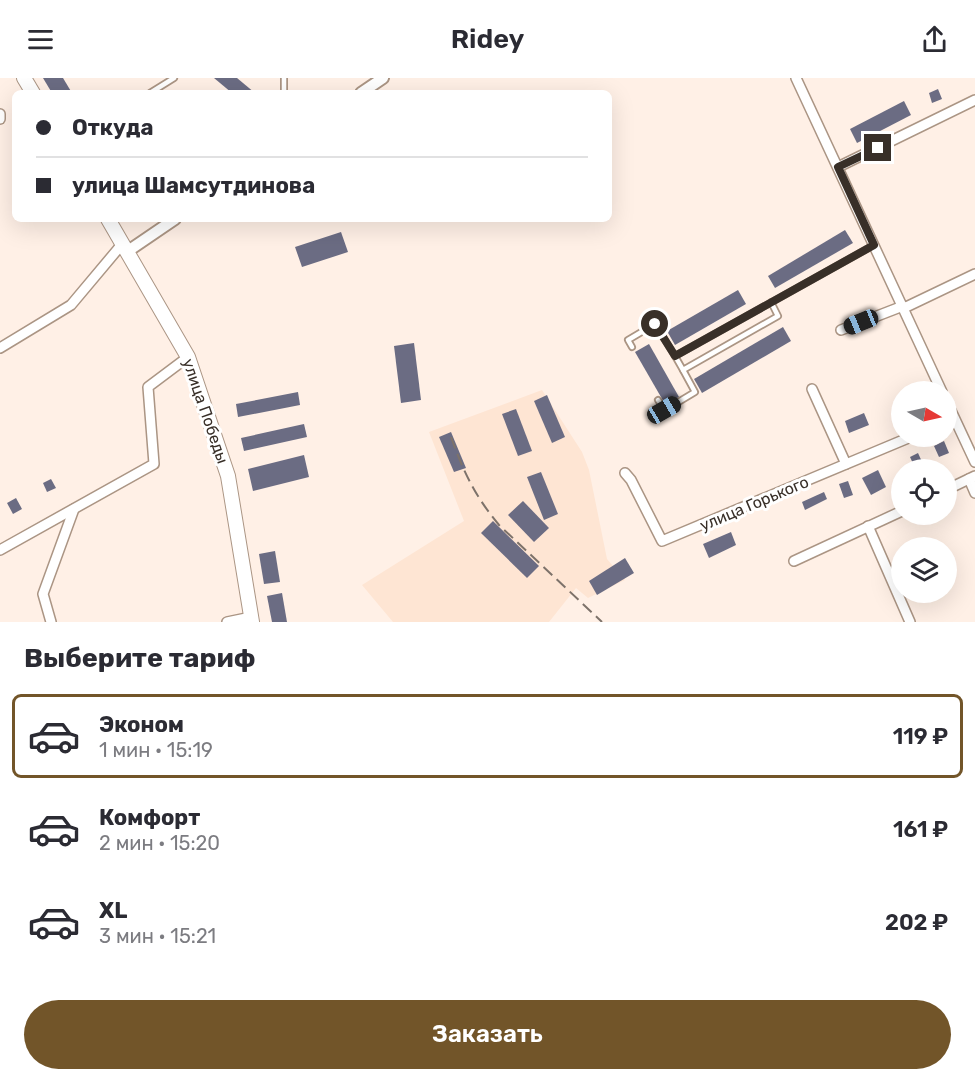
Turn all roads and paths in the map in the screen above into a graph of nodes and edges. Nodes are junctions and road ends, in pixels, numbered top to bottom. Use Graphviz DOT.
graph roads {
  1 [pos="174,78"];
  2 [pos="383,78"];
  3 [pos="796,78"];
  4 [pos="155,90"];
  5 [pos="365,90"];
  6 [pos="975,100"];
  7 [pos="838,167"];
  8 [pos="110,222"];
  9 [pos="170,222"];
  10 [pos="874,245"];
  11 [pos="125,247"];
  12 [pos="975,274"];
  13 [pos="771,302"];
  14 [pos="903,307"];
  15 [pos="841,330"];
  16 [pos="632,347"];
  17 [pos="0,348"];
  18 [pos="675,356"];
  19 [pos="188,357"];
  20 [pos="683,370"];
  21 [pos="937,381"];
  22 [pos="812,389"];
  23 [pos="658,400"];
  24 [pos="957,431"];
  25 [pos="891,445"];
  26 [pos="975,462"];
  27 [pos="846,464"];
  28 [pos="625,473"];
  29 [pos="972,478"];
  30 [pos="957,485"];
  31 [pos="975,493"];
  32 [pos="74,509"];
  33 [pos="891,516"];
  34 [pos="868,526"];
  35 [pos="0,550"];
  36 [pos="794,561"];
  37 [pos="252,620"];
  38 [pos="51,622"];
  39 [pos="227,622"];
  40 [pos="910,622"];
  1 -- 4 [label="lane"];
  2 -- 5 [label="street"];
  3 -- 7 [label="street"];
  6 -- 7 [label="street"];
  7 -- 10 [label="street"];
  8 -- 11 [label="main road, улица Победы"];
  9 -- 11 [label="street"];
  10 -- 13 [label="lane"];
  10 -- 14 [label="street"];
  11 -- 17 [label="street"];
  11 -- 19 [label="main road, улица Победы"];
  12 -- 14 [label="street"];
  13 -- 18 [label="lane"];
  13 -- 20 [label="lane"];
  14 -- 15 [label="street"];
  14 -- 21 [label="street"];
  16 -- 18 [label="lane"];
  18 -- 20 [label="lane"];
  19 -- 32 [label="street"];
  19 -- 37 [label="main road, улица Победы"];
  20 -- 23 [label="lane"];
  22 -- 27 [label="street"];
  24 -- 26 [label="street"];
  25 -- 27 [label="street, улица Горького"];
  27 -- 28 [label="street, улица Горького"];
  29 -- 30 [label="street"];
  29 -- 31 [label="street"];
  32 -- 35 [label="street"];
  32 -- 38 [label="street"];
  33 -- 34 [label="street"];
  34 -- 36 [label="street"];
  34 -- 40 [label="street"];
  37 -- 39 [label="street"];
}
